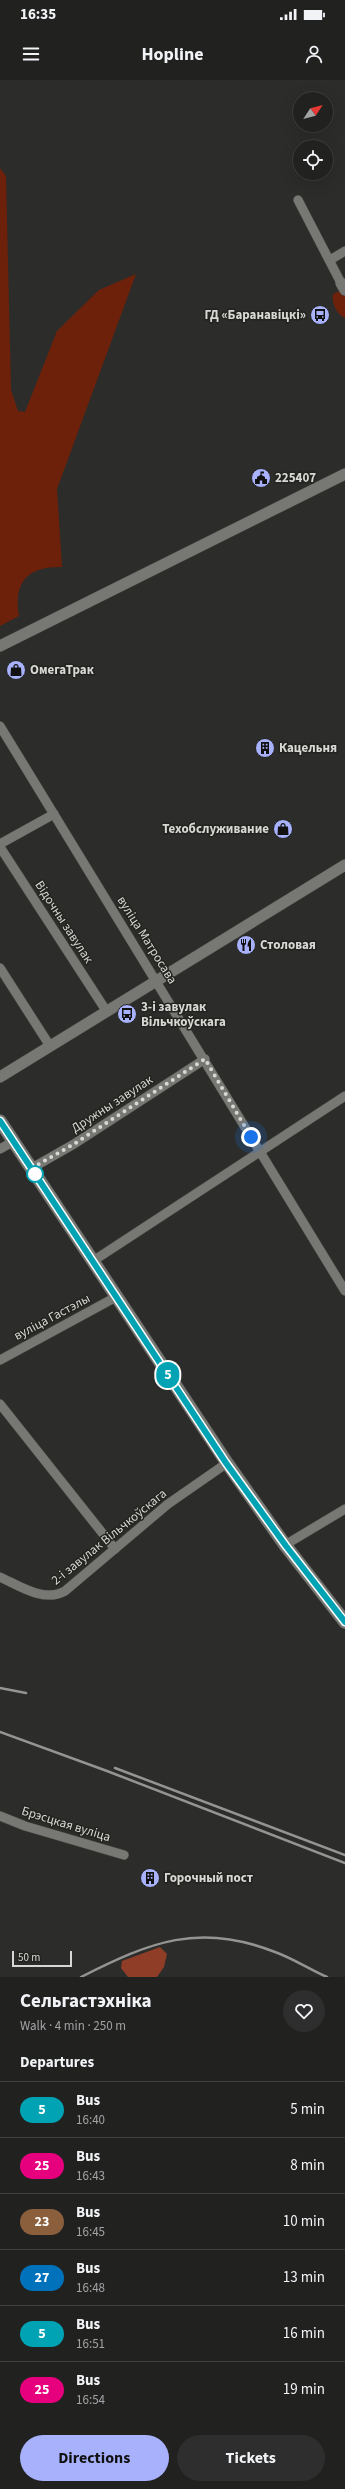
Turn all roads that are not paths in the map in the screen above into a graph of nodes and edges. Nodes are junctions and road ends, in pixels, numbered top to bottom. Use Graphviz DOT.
graph roads {
  1 [pos="298,200"];
  2 [pos="345,251"];
  3 [pos="330,260"];
  4 [pos="343,287"];
  5 [pos="345,474"];
  6 [pos="0,646"];
  7 [pos="0,726"];
  8 [pos="54,814"];
  9 [pos="0,845"];
  10 [pos="345,865"];
  11 [pos="0,968"];
  12 [pos="157,981"];
  13 [pos="107,1012"];
  14 [pos="50,1046"];
  15 [pos="205,1059"];
  16 [pos="0,1077"];
  17 [pos="345,1096"];
  18 [pos="0,1121"];
  19 [pos="14,1141"];
  20 [pos="0,1149"];
  21 [pos="258,1150"];
  22 [pos="32,1168"];
  23 [pos="93,1261"];
  24 [pos="345,1273"];
  25 [pos="337,1279"];
  26 [pos="345,1291"];
  27 [pos="116,1297"];
  28 [pos="0,1360"];
  29 [pos="0,1404"];
  30 [pos="226,1463"];
  31 [pos="345,1509"];
  32 [pos="286,1546"];
  33 [pos="115,1549"];
  34 [pos="0,1577"];
  35 [pos="345,1622"];
  36 [pos="0,1816"];
  37 [pos="124,1855"];
  1 -- 3 [label="street"];
  2 -- 3 [label="street"];
  3 -- 4 [label="street"];
  5 -- 6 [label="street"];
  7 -- 8 [label="street, вуліца Матросава"];
  8 -- 9 [label="street"];
  8 -- 12 [label="street, вуліца Матросава"];
  9 -- 13 [label="street, Відочны завулак"];
  10 -- 12 [label="street"];
  11 -- 14 [label="street"];
  12 -- 13 [label="street"];
  12 -- 15 [label="street, вуліца Матросава"];
  13 -- 14 [label="street"];
  14 -- 16 [label="street"];
  15 -- 21 [label="street, вуліца Матросава"];
  15 -- 22 [label="street, Дружны завулак"];
  17 -- 21 [label="street"];
  18 -- 19 [label="main road"];
  19 -- 20 [label="street"];
  19 -- 22 [label="main road"];
  21 -- 23 [label="street"];
  21 -- 25 [label="street, вуліца Матросава"];
  22 -- 23 [label="main road"];
  23 -- 27 [label="main road"];
  24 -- 25 [label="street"];
  25 -- 26 [label="street, вуліца Матросава"];
  27 -- 28 [label="street, вуліца Гастэлы"];
  27 -- 30 [label="main road"];
  29 -- 33 [label="street"];
  30 -- 32 [label="main road"];
  30 -- 33 [label="street, 2-і завулак Вільчкоўскага"];
  31 -- 32 [label="street"];
  32 -- 35 [label="main road"];
  33 -- 34 [label="street, 2-і завулак Вільчкоўскага"];
  36 -- 37 [label="street, Брэсцкая вуліца"];
}
